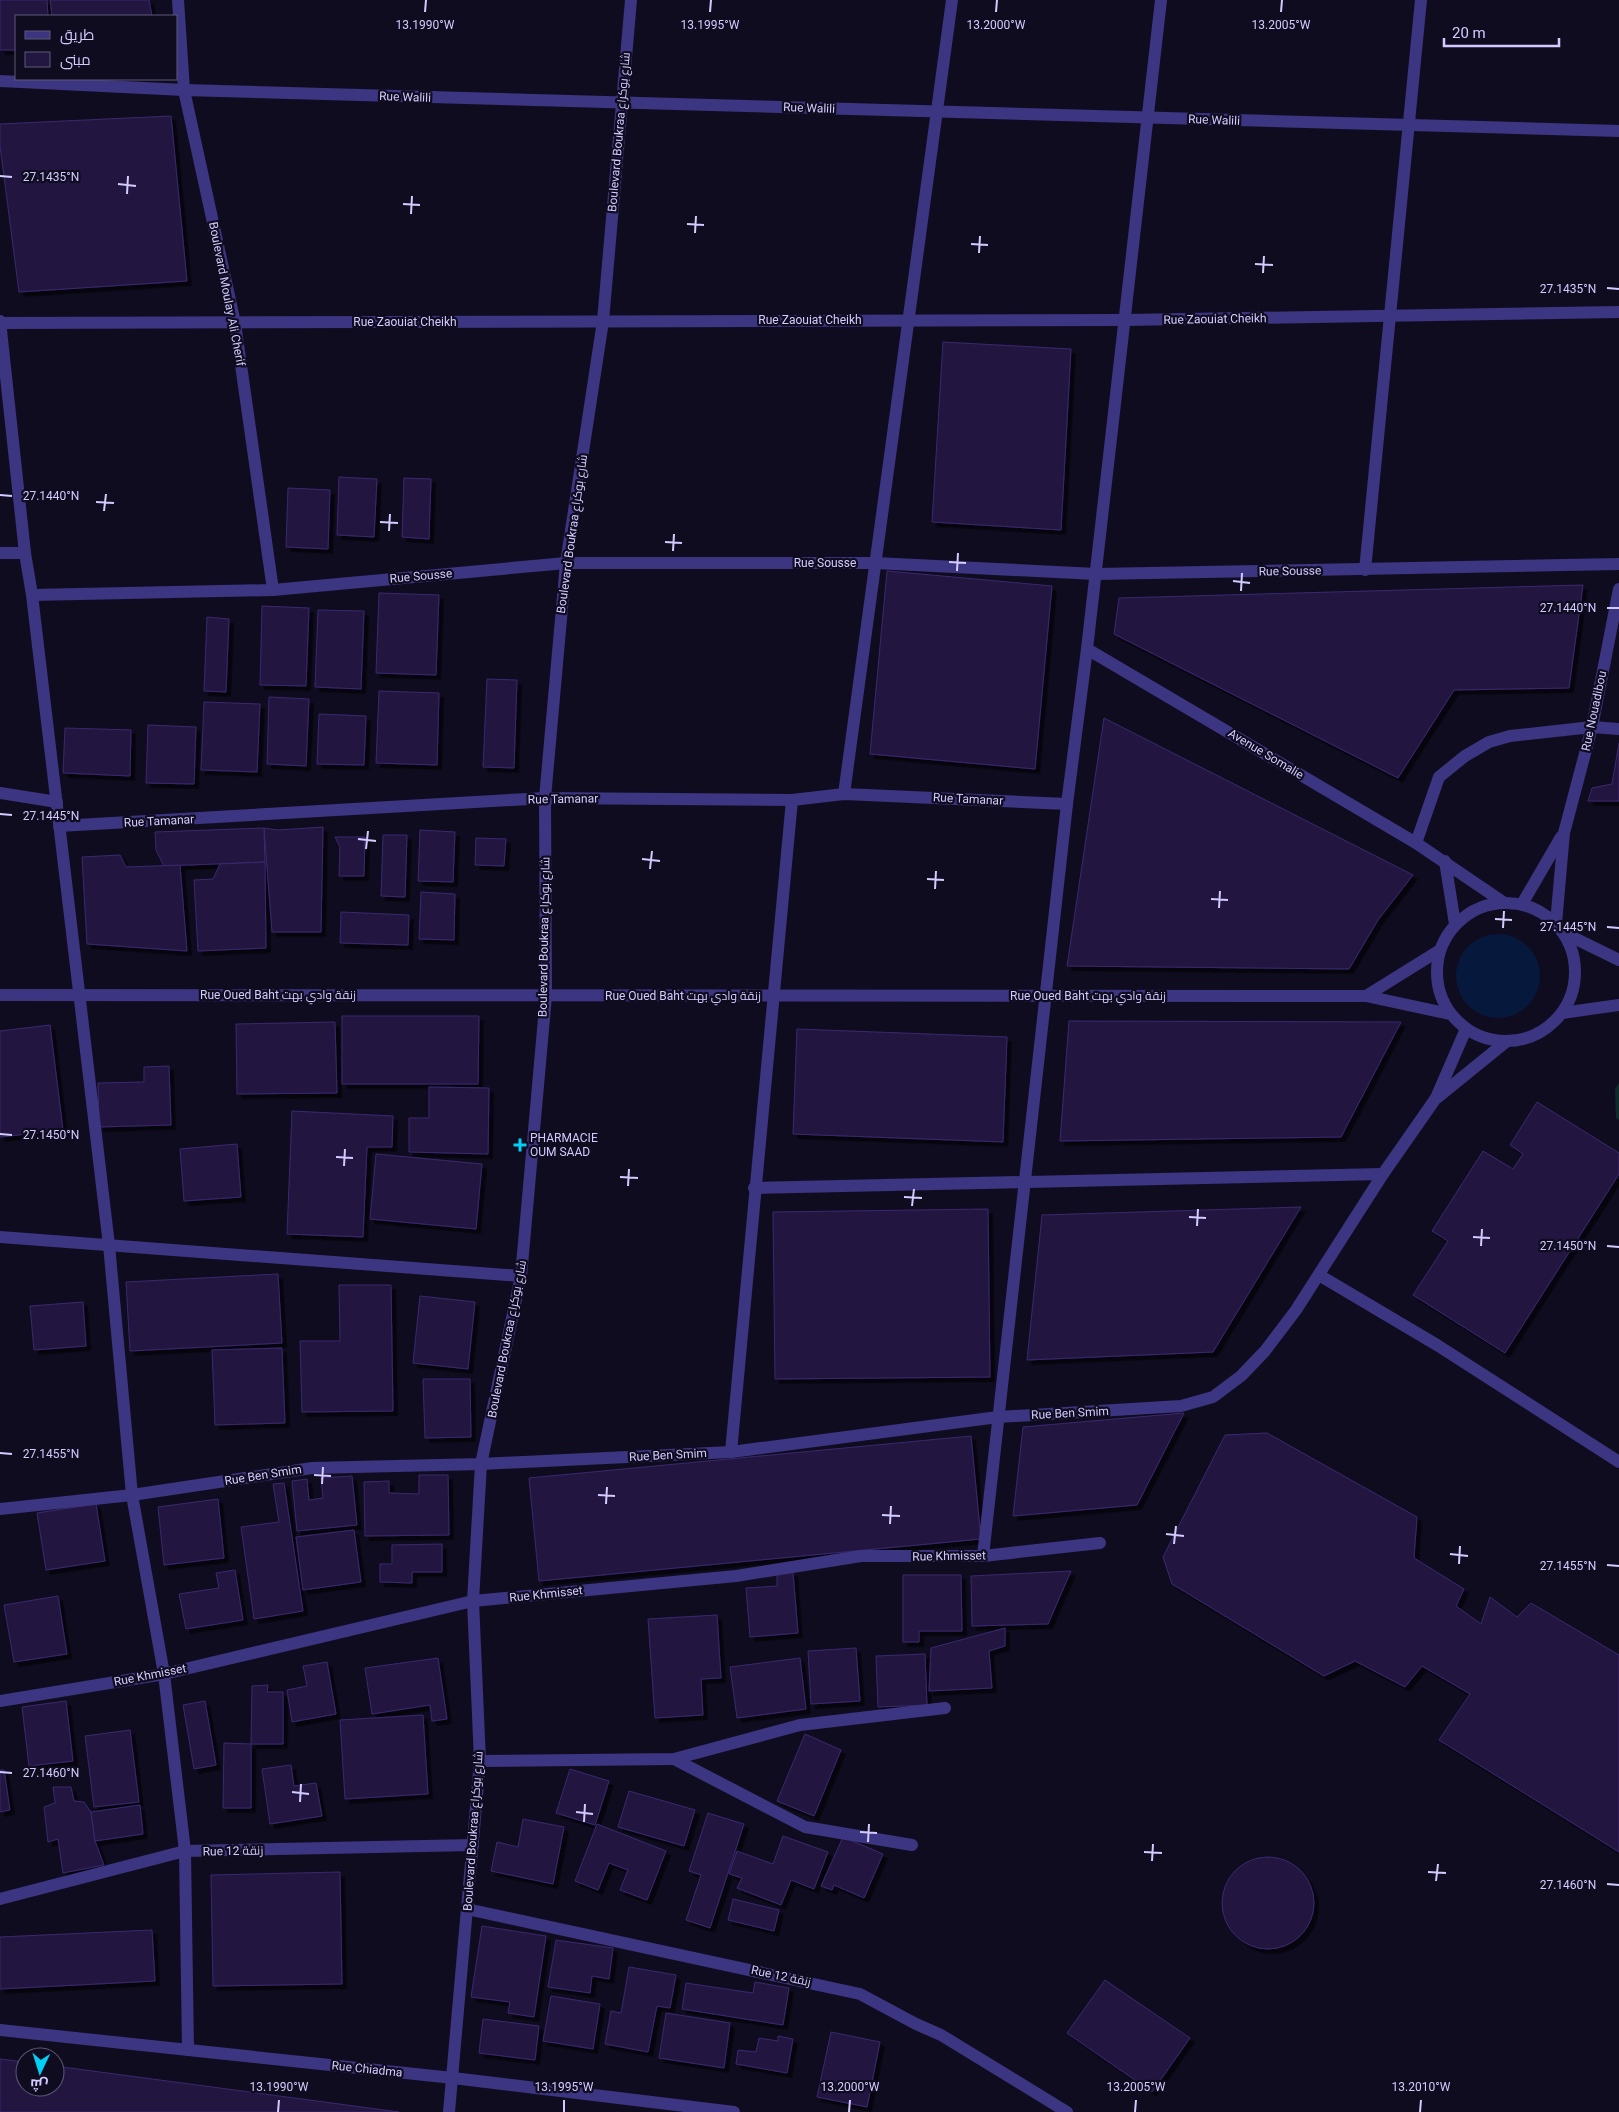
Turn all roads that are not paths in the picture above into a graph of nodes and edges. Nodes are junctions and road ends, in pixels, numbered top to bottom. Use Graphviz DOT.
graph roads {
  1 [pos="178,0"];
  2 [pos="631,0"];
  3 [pos="952,0"];
  4 [pos="1161,0"];
  5 [pos="1421,0"];
  6 [pos="0,81"];
  7 [pos="184,90"];
  8 [pos="622,103"];
  9 [pos="935,112"];
  10 [pos="1147,118"];
  11 [pos="1408,126"];
  12 [pos="1619,131"];
  13 [pos="1619,312"];
  14 [pos="1389,317"];
  15 [pos="909,320"];
  16 [pos="1125,320"];
  17 [pos="603,321"];
  18 [pos="0,322"];
  19 [pos="235,323"];
  20 [pos="0,553"];
  21 [pos="25,553"];
  22 [pos="566,563"];
  23 [pos="875,563"];
  24 [pos="1619,564"];
  25 [pos="1365,570"];
  26 [pos="1096,574"];
  27 [pos="1619,589"];
  28 [pos="273,590"];
  29 [pos="32,594"];
  30 [pos="1087,648"];
  31 [pos="1592,727"];
  32 [pos="1619,729"];
  33 [pos="0,793"];
  34 [pos="844,794"];
  35 [pos="545,798"];
  36 [pos="792,800"];
  37 [pos="57,802"];
  38 [pos="1067,804"];
  39 [pos="60,826"];
  40 [pos="1564,832"];
  41 [pos="1416,843"];
  42 [pos="1445,861"];
  43 [pos="1502,902"];
  44 [pos="1522,904"];
  45 [pos="1455,924"];
  46 [pos="1560,928"];
  47 [pos="1440,950"];
  48 [pos="1619,960"];
  49 [pos="0,995"];
  50 [pos="80,995"];
  51 [pos="546,996"];
  52 [pos="773,996"];
  53 [pos="1045,996"];
  54 [pos="1366,996"];
  55 [pos="1619,1005"];
  56 [pos="1562,1013"];
  57 [pos="1450,1014"];
  58 [pos="1466,1029"];
  59 [pos="1506,1041"];
  60 [pos="1436,1098"];
  61 [pos="1383,1174"];
  62 [pos="1026,1181"];
  63 [pos="754,1188"];
  64 [pos="0,1237"];
  65 [pos="109,1245"];
  66 [pos="1319,1275"];
  67 [pos="522,1276"];
  68 [pos="998,1417"];
  69 [pos="731,1452"];
  70 [pos="1619,1462"];
  71 [pos="482,1464"];
  72 [pos="132,1495"];
  73 [pos="0,1509"];
  74 [pos="1100,1543"];
  75 [pos="983,1556"];
  76 [pos="473,1602"];
  77 [pos="164,1674"];
  78 [pos="0,1701"];
  79 [pos="945,1708"];
  80 [pos="674,1759"];
  81 [pos="480,1761"];
  82 [pos="473,1845"];
  83 [pos="912,1845"];
  84 [pos="185,1851"];
  85 [pos="0,1899"];
  86 [pos="468,1910"];
  87 [pos="0,2030"];
  88 [pos="188,2050"];
  89 [pos="453,2078"];
  90 [pos="449,2112"];
  91 [pos="734,2112"];
  92 [pos="1067,2112"];
  1 -- 7 [label="street, Boulevard Moulay Ali Cherif"];
  2 -- 8 [label="street, Boulevard Boukraa شارع بوكراع"];
  3 -- 9 [label="street"];
  4 -- 10 [label="street"];
  5 -- 11 [label="street"];
  6 -- 7 [label="street, Rue Walili"];
  7 -- 8 [label="street, Rue Walili"];
  7 -- 19 [label="street, Boulevard Moulay Ali Cherif"];
  8 -- 9 [label="street, Rue Walili"];
  8 -- 17 [label="street, Boulevard Boukraa شارع بوكراع"];
  9 -- 10 [label="street, Rue Walili"];
  9 -- 15 [label="street"];
  10 -- 11 [label="street, Rue Walili"];
  10 -- 16 [label="street"];
  11 -- 12 [label="street, Rue Walili"];
  11 -- 14 [label="street"];
  13 -- 14 [label="street, Rue Zaouiat Cheikh"];
  14 -- 16 [label="street, Rue Zaouiat Cheikh"];
  14 -- 25 [label="street"];
  15 -- 16 [label="street, Rue Zaouiat Cheikh"];
  15 -- 17 [label="street, Rue Zaouiat Cheikh"];
  15 -- 23 [label="street"];
  16 -- 26 [label="street"];
  17 -- 19 [label="street, Rue Zaouiat Cheikh"];
  17 -- 22 [label="street, Boulevard Boukraa شارع بوكراع"];
  18 -- 19 [label="street, Rue Zaouiat Cheikh"];
  18 -- 21 [label="street"];
  19 -- 28 [label="street, Boulevard Moulay Ali Cherif"];
  20 -- 21 [label="street"];
  21 -- 29 [label="street"];
  22 -- 23 [label="street, Rue Sousse"];
  22 -- 28 [label="street, Rue Sousse"];
  22 -- 35 [label="street, Boulevard Boukraa شارع بوكراع"];
  23 -- 26 [label="street, Rue Sousse"];
  23 -- 34 [label="street"];
  24 -- 25 [label="street, Rue Sousse"];
  25 -- 26 [label="street, Rue Sousse"];
  26 -- 30 [label="street"];
  27 -- 31 [label="street, Rue Nouadibou"];
  28 -- 29 [label="street, Rue Sousse"];
  29 -- 37 [label="street"];
  30 -- 38 [label="street"];
  30 -- 41 [label="street, Avenue Somalie"];
  31 -- 32 [label="street"];
  31 -- 40 [label="street, Rue Nouadibou"];
  31 -- 41 [label="street"];
  33 -- 37 [label="street"];
  34 -- 36 [label="street, Rue Tamanar"];
  34 -- 38 [label="street, Rue Tamanar"];
  35 -- 36 [label="street, Rue Tamanar"];
  35 -- 39 [label="street, Rue Tamanar"];
  35 -- 51 [label="street, Boulevard Boukraa شارع بوكراع"];
  36 -- 52 [label="street"];
  37 -- 39 [label="street"];
  38 -- 53 [label="street"];
  39 -- 50 [label="street"];
  40 -- 44 [label="street"];
  40 -- 46 [label="street"];
  41 -- 42 [label="street, Avenue Somalie"];
  42 -- 43 [label="street, Avenue Somalie"];
  42 -- 45 [label="street"];
  43 -- 44 [label="street"];
  43 -- 45 [label="street"];
  44 -- 46 [label="street"];
  45 -- 47 [label="street"];
  46 -- 48 [label="street"];
  46 -- 56 [label="street"];
  47 -- 54 [label="street"];
  47 -- 57 [label="street"];
  49 -- 50 [label="street, Rue Oued Baht زنقة وادي بهت"];
  50 -- 51 [label="street, Rue Oued Baht زنقة وادي بهت"];
  50 -- 65 [label="street"];
  51 -- 52 [label="street, Rue Oued Baht زنقة وادي بهت"];
  51 -- 67 [label="street, Boulevard Boukraa شارع بوكراع"];
  52 -- 53 [label="street, Rue Oued Baht زنقة وادي بهت"];
  52 -- 63 [label="street"];
  53 -- 54 [label="street, Rue Oued Baht زنقة وادي بهت"];
  53 -- 62 [label="street"];
  54 -- 57 [label="street, Rue Oued Baht زنقة وادي بهت"];
  55 -- 56 [label="street"];
  56 -- 59 [label="street"];
  57 -- 58 [label="street"];
  58 -- 59 [label="street"];
  58 -- 60 [label="street"];
  59 -- 60 [label="street"];
  60 -- 61 [label="street, Rue Ben Smim"];
  61 -- 62 [label="street"];
  61 -- 66 [label="street, Rue Ben Smim"];
  62 -- 63 [label="street"];
  62 -- 68 [label="street"];
  63 -- 69 [label="street"];
  64 -- 65 [label="street"];
  65 -- 67 [label="street"];
  65 -- 72 [label="street"];
  66 -- 68 [label="street, Rue Ben Smim"];
  66 -- 70 [label="street"];
  67 -- 71 [label="street, Boulevard Boukraa شارع بوكراع"];
  68 -- 69 [label="street, Rue Ben Smim"];
  68 -- 75 [label="street"];
  69 -- 71 [label="street, Rue Ben Smim"];
  71 -- 72 [label="street, Rue Ben Smim"];
  71 -- 76 [label="street, Boulevard Boukraa شارع بوكراع"];
  72 -- 73 [label="street, Rue Ben Smim"];
  72 -- 77 [label="street"];
  74 -- 75 [label="street, Rue Khmisset"];
  75 -- 76 [label="street, Rue Khmisset"];
  76 -- 77 [label="street, Rue Khmisset"];
  76 -- 81 [label="street, Boulevard Boukraa شارع بوكراع"];
  77 -- 78 [label="street, Rue Khmisset"];
  77 -- 84 [label="street"];
  79 -- 80 [label="street"];
  80 -- 81 [label="street"];
  80 -- 83 [label="street"];
  81 -- 82 [label="street, Boulevard Boukraa شارع بوكراع"];
  82 -- 84 [label="street, Rue 12 زنقة"];
  82 -- 86 [label="street, Boulevard Boukraa شارع بوكراع"];
  84 -- 85 [label="street, Rue 12 زنقة"];
  84 -- 88 [label="street"];
  86 -- 89 [label="street, Boulevard Boukraa شارع بوكراع"];
  86 -- 92 [label="street, Rue 12 زنقة"];
  87 -- 88 [label="street, Rue Chiadma"];
  88 -- 89 [label="street, Rue Chiadma"];
  89 -- 90 [label="street, Boulevard Boukraa شارع بوكراع"];
  89 -- 91 [label="street, Rue Chiadma"];
}
